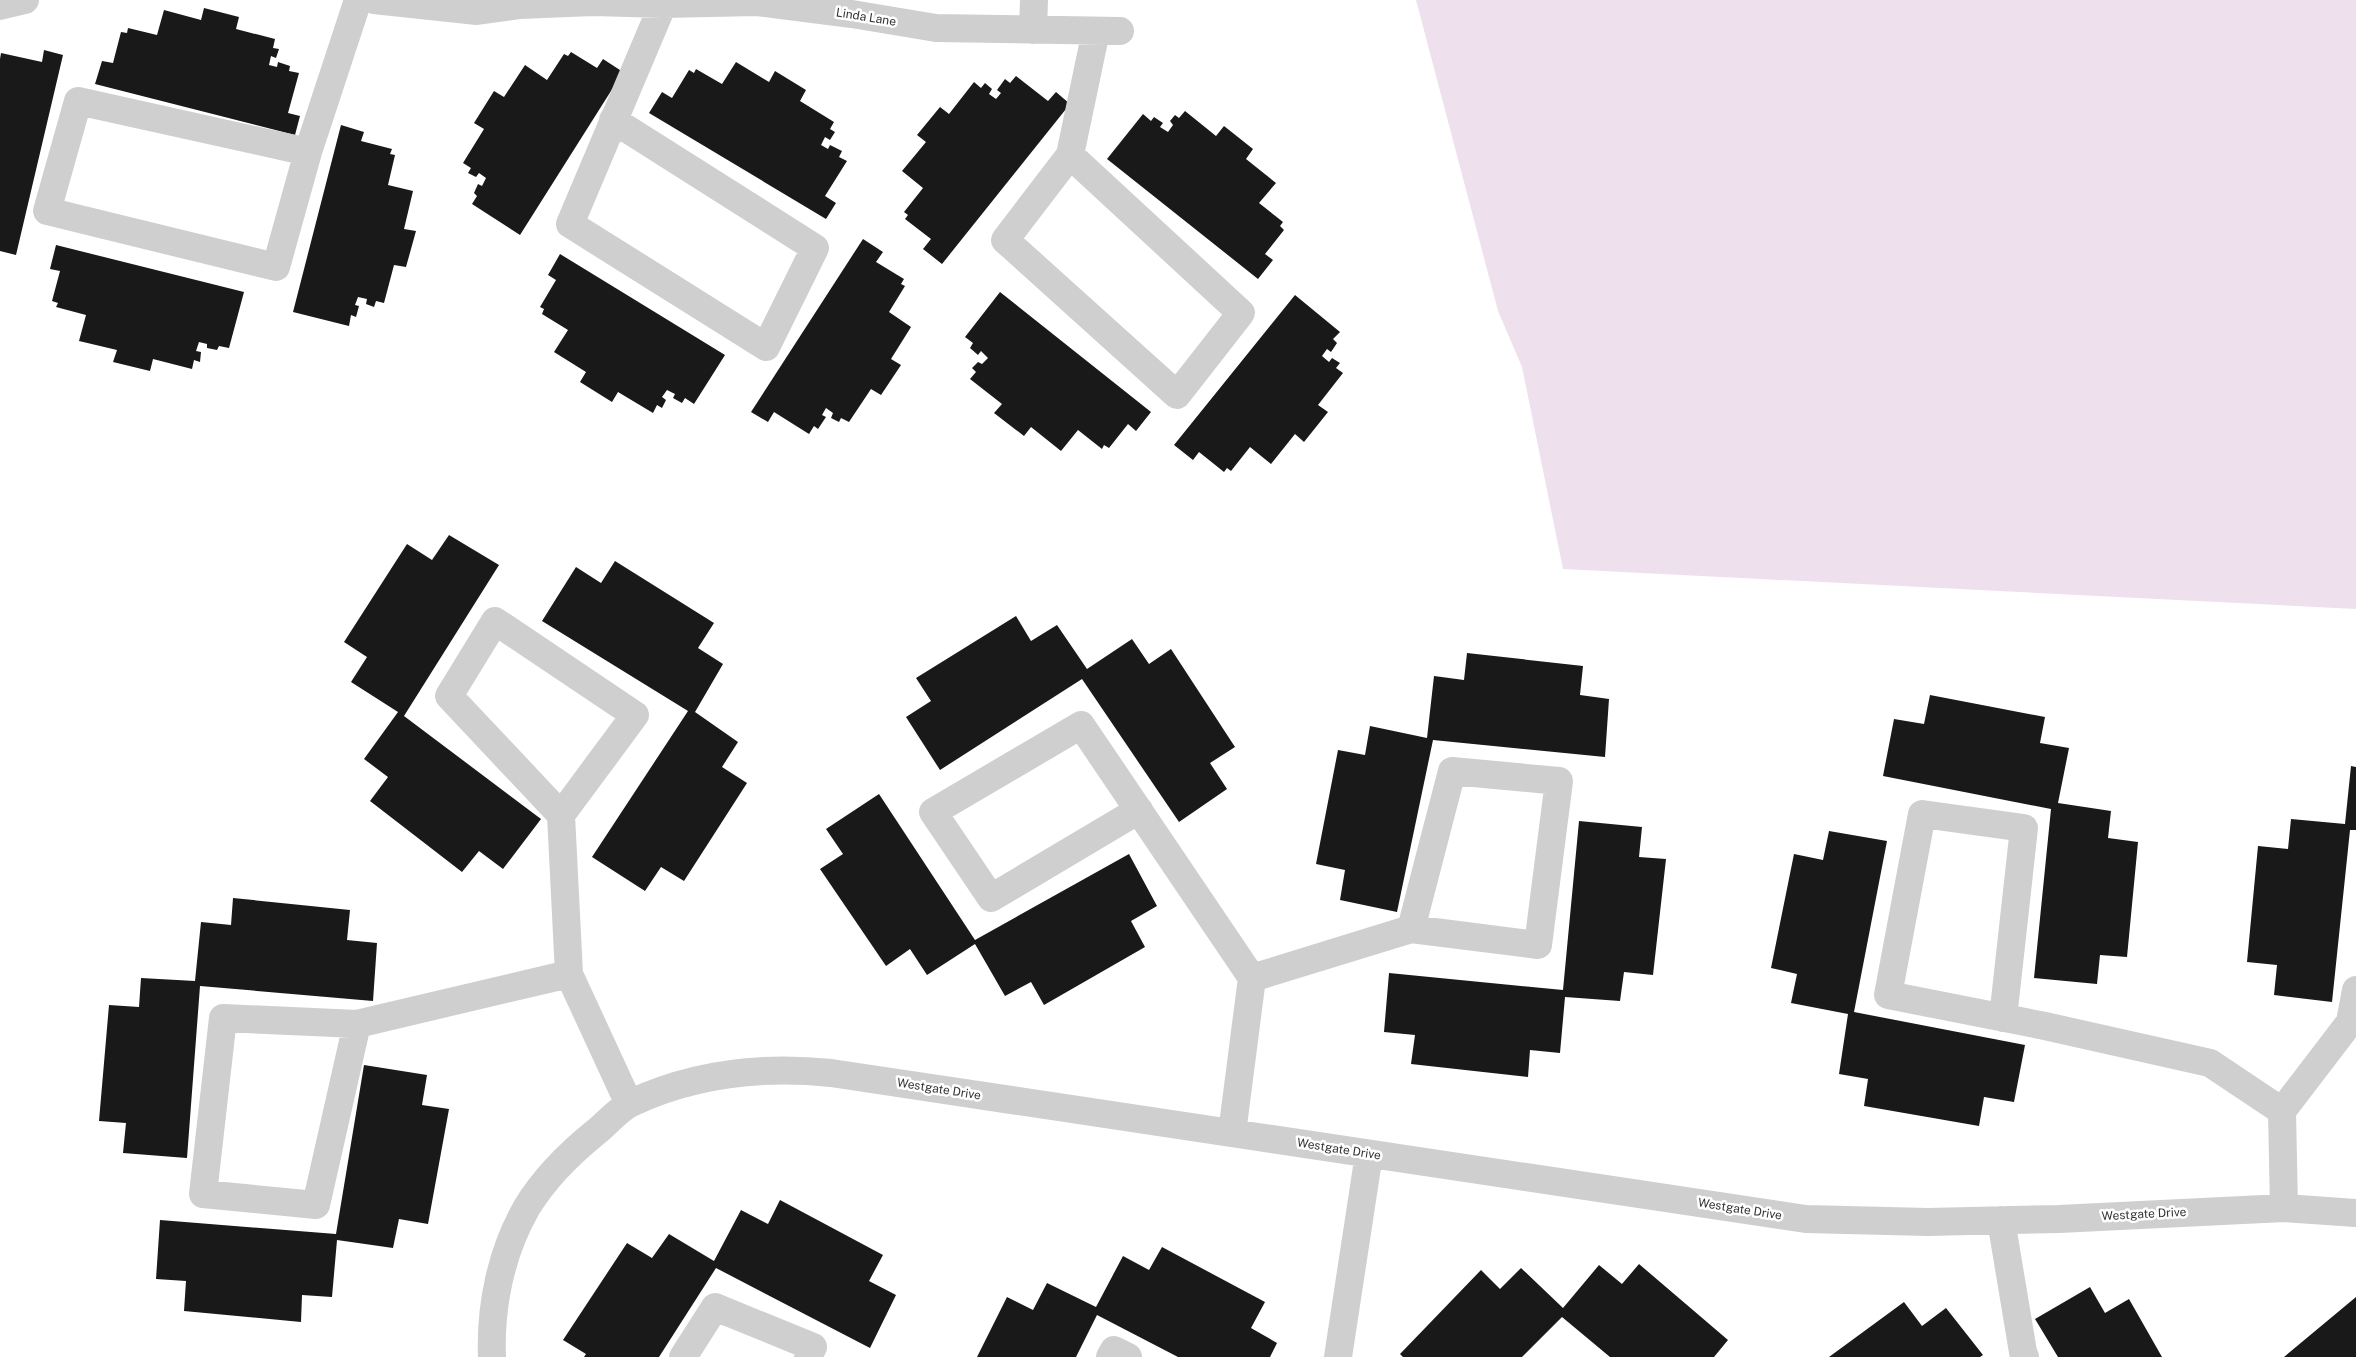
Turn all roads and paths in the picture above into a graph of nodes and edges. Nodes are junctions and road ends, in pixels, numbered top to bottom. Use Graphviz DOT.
graph roads {
  1 [pos="25,0"];
  2 [pos="358,0"];
  3 [pos="374,0"];
  4 [pos="1034,0"];
  5 [pos="521,2"];
  6 [pos="663,4"];
  7 [pos="0,6"];
  8 [pos="1033,30"];
  9 [pos="614,120"];
  10 [pos="308,152"];
  11 [pos="1070,155"];
  12 [pos="1139,810"];
  13 [pos="561,815"];
  14 [pos="1410,929"];
  15 [pos="569,974"];
  16 [pos="1252,978"];
  17 [pos="2356,990"];
  18 [pos="2003,1018"];
  19 [pos="356,1024"];
  20 [pos="629,1104"];
  21 [pos="2282,1111"];
  22 [pos="1232,1133"];
  23 [pos="1370,1154"];
  24 [pos="2284,1208"];
  25 [pos="2356,1213"];
  26 [pos="2001,1220"];
  27 [pos="2021,1355"];
  28 [pos="492,1357"];
  29 [pos="683,1357"];
  30 [pos="808,1357"];
  31 [pos="1110,1357"];
  32 [pos="1128,1357"];
  33 [pos="1338,1357"];
  1 -- 7 [label="street"];
  2 -- 10 [label="street"];
  3 -- 5 [label="street, Linda Lane"];
  4 -- 8 [label="street"];
  5 -- 6 [label="street, Linda Lane"];
  6 -- 8 [label="street, Linda Lane"];
  6 -- 9 [label="street"];
  8 -- 11 [label="street, Linda Lane"];
  9 -- 9 [label="street"];
  10 -- 10 [label="street"];
  11 -- 11 [label="street"];
  12 -- 12 [label="street"];
  12 -- 16 [label="street"];
  13 -- 13 [label="street"];
  13 -- 15 [label="street"];
  14 -- 14 [label="street"];
  14 -- 16 [label="street"];
  15 -- 19 [label="street"];
  15 -- 20 [label="street"];
  16 -- 22 [label="street"];
  17 -- 21 [label="street"];
  18 -- 18 [label="street"];
  18 -- 21 [label="street"];
  19 -- 19 [label="street"];
  20 -- 22 [label="street, Westgate Drive"];
  20 -- 28 [label="street, Westgate Drive"];
  21 -- 24 [label="street"];
  22 -- 23 [label="street, Westgate Drive"];
  23 -- 26 [label="street, Westgate Drive"];
  23 -- 33 [label="street"];
  24 -- 25 [label="street, Westgate Drive"];
  24 -- 26 [label="street, Westgate Drive"];
  26 -- 27 [label="street"];
  29 -- 30 [label="street"];
  31 -- 32 [label="street"];
}
